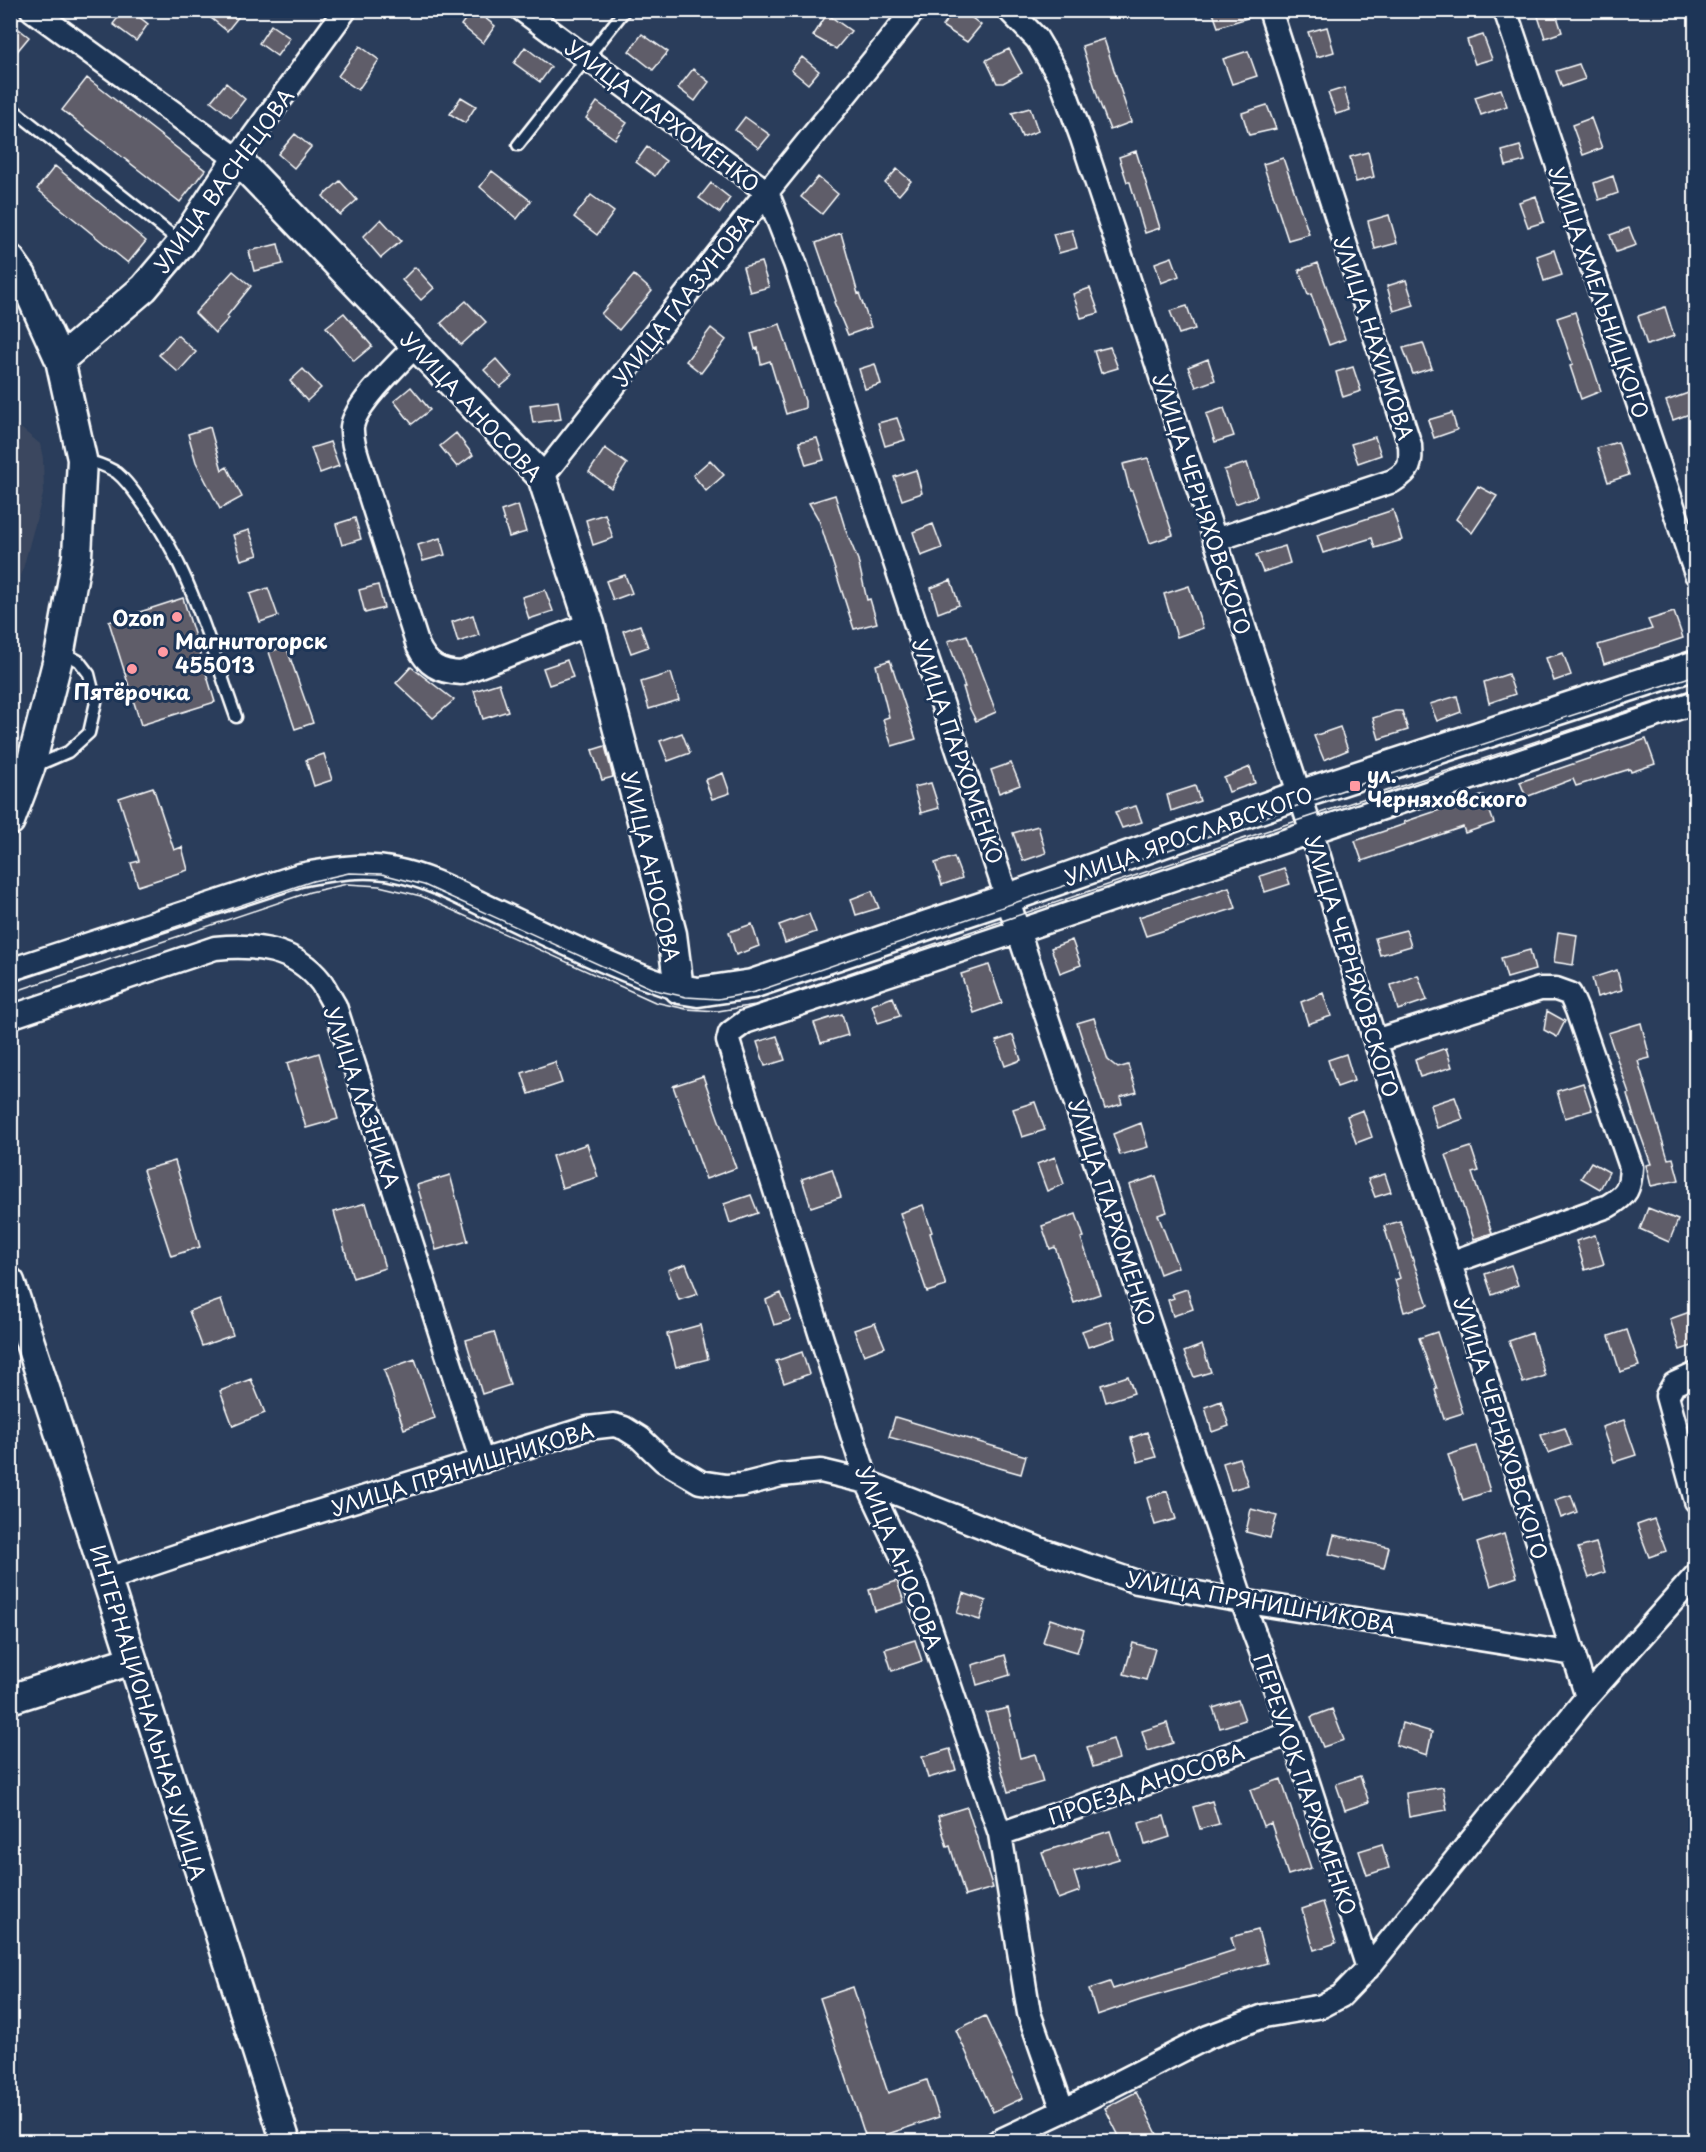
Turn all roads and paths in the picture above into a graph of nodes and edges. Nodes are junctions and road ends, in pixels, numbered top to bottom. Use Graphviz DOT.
graph roads {
  1 [pos="32,10"];
  2 [pos="345,10"];
  3 [pos="522,10"];
  4 [pos="625,10"];
  5 [pos="914,10"];
  6 [pos="1009,10"];
  7 [pos="1270,10"];
  8 [pos="1505,10"];
  9 [pos="587,59"];
  10 [pos="10,106"];
  11 [pos="518,145"];
  12 [pos="237,159"];
  13 [pos="767,192"];
  14 [pos="182,243"];
  15 [pos="10,259"];
  16 [pos="416,345"];
  17 [pos="60,360"];
  18 [pos="82,459"];
  19 [pos="542,477"];
  20 [pos="1215,540"];
  21 [pos="1695,574"];
  22 [pos="590,624"];
  23 [pos="60,651"];
  24 [pos="1695,665"];
  25 [pos="1695,702"];
  26 [pos="236,717"];
  27 [pos="30,768"];
  28 [pos="1299,795"];
  29 [pos="10,821"];
  30 [pos="1311,832"];
  31 [pos="1008,898"];
  32 [pos="1019,931"];
  33 [pos="10,970"];
  34 [pos="679,989"];
  35 [pos="10,1017"];
  36 [pos="1375,1041"];
  37 [pos="1450,1263"];
  38 [pos="10,1282"];
  39 [pos="1695,1374"];
  40 [pos="482,1462"];
  41 [pos="867,1482"];
  42 [pos="1695,1501"];
  43 [pos="1695,1575"];
  44 [pos="108,1579"];
  45 [pos="1242,1601"];
  46 [pos="1574,1654"];
  47 [pos="132,1660"];
  48 [pos="1587,1698"];
  49 [pos="10,1700"];
  50 [pos="1292,1733"];
  51 [pos="1000,1834"];
  52 [pos="1368,1968"];
  53 [pos="1063,2111"];
  54 [pos="286,2142"];
  55 [pos="997,2142"];
  1 -- 12 [label="street, УЛИЦА АНОСОВА"];
  2 -- 12 [label="street, УЛИЦА ВАСНЕЦОВА"];
  3 -- 9 [label="street, УЛИЦА ПАРХОМЕНКО"];
  4 -- 9 [label="lane"];
  5 -- 13 [label="street, УЛИЦА ГЛАЗУНОВА"];
  6 -- 20 [label="street, УЛИЦА ЧЕРНЯХОВСКОГО"];
  7 -- 20 [label="street, УЛИЦА НАХИМОВА"];
  8 -- 21 [label="street, УЛИЦА ХМЕЛЬНИЦКОГО"];
  9 -- 11 [label="lane"];
  9 -- 13 [label="street, УЛИЦА ПАРХОМЕНКО"];
  10 -- 14 [label="lane"];
  12 -- 14 [label="street, УЛИЦА ВАСНЕЦОВА"];
  12 -- 16 [label="street, УЛИЦА АНОСОВА"];
  13 -- 19 [label="street, УЛИЦА ГЛАЗУНОВА"];
  13 -- 31 [label="street, УЛИЦА ПАРХОМЕНКО"];
  14 -- 17 [label="street, УЛИЦА ВАСНЕЦОВА"];
  15 -- 17 [label="street"];
  16 -- 19 [label="street, УЛИЦА АНОСОВА"];
  16 -- 22 [label="street"];
  17 -- 18 [label="street"];
  18 -- 23 [label="street"];
  18 -- 26 [label="lane"];
  19 -- 22 [label="street, УЛИЦА АНОСОВА"];
  20 -- 28 [label="street, УЛИЦА ЧЕРНЯХОВСКОГО"];
  22 -- 34 [label="street, УЛИЦА АНОСОВА"];
  23 -- 27 [label="street"];
  23 -- 27 [label="lane"];
  24 -- 28 [label="street, УЛИЦА ЯРОСЛАВСКОГО"];
  25 -- 30 [label="street"];
  27 -- 29 [label="street"];
  28 -- 30 [label="street, УЛИЦА ЧЕРНЯХОВСКОГО"];
  28 -- 31 [label="street, УЛИЦА ЯРОСЛАВСКОГО"];
  30 -- 32 [label="street"];
  30 -- 36 [label="street, УЛИЦА ЧЕРНЯХОВСКОГО"];
  31 -- 32 [label="street, УЛИЦА ПАРХОМЕНКО"];
  31 -- 34 [label="street, УЛИЦА ЯРОСЛАВСКОГО"];
  32 -- 41 [label="street, УЛИЦА АНОСОВА"];
  32 -- 45 [label="street, УЛИЦА ПАРХОМЕНКО"];
  33 -- 34 [label="street"];
  35 -- 40 [label="street, УЛИЦА ЛАЗНИКА"];
  36 -- 37 [label="street, УЛИЦА ЧЕРНЯХОВСКОГО"];
  36 -- 37 [label="street"];
  37 -- 46 [label="street, УЛИЦА ЧЕРНЯХОВСКОГО"];
  38 -- 44 [label="street, ИНТЕРНАЦИОНАЛЬНАЯ УЛИЦА"];
  39 -- 42 [label="street"];
  40 -- 41 [label="street, УЛИЦА ПРЯНИШНИКОВА"];
  40 -- 44 [label="street, УЛИЦА ПРЯНИШНИКОВА"];
  41 -- 45 [label="street, УЛИЦА ПРЯНИШНИКОВА"];
  41 -- 51 [label="street, УЛИЦА АНОСОВА"];
  43 -- 48 [label="street"];
  44 -- 47 [label="street, ИНТЕРНАЦИОНАЛЬНАЯ УЛИЦА"];
  45 -- 46 [label="street, УЛИЦА ПРЯНИШНИКОВА"];
  45 -- 50 [label="street, ПЕРЕУЛОК ПАРХОМЕНКО"];
  46 -- 48 [label="street, УЛИЦА ЧЕРНЯХОВСКОГО"];
  47 -- 49 [label="street"];
  47 -- 54 [label="street, ИНТЕРНАЦИОНАЛЬНАЯ УЛИЦА"];
  48 -- 52 [label="street"];
  50 -- 51 [label="street, ПРОЕЗД АНОСОВА"];
  50 -- 52 [label="street, ПЕРЕУЛОК ПАРХОМЕНКО"];
  51 -- 53 [label="street, УЛИЦА АНОСОВА"];
  52 -- 53 [label="street"];
  53 -- 55 [label="street"];
}
